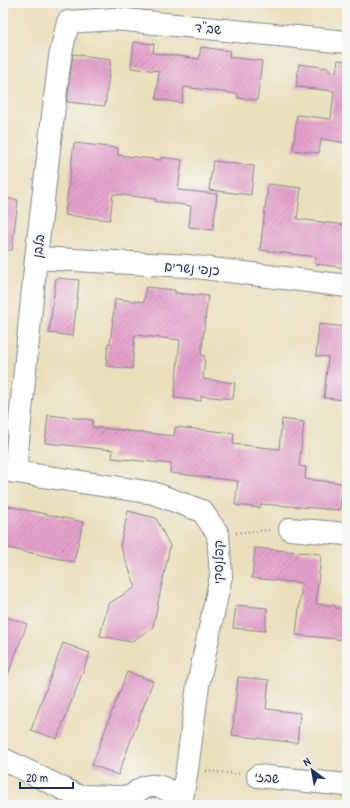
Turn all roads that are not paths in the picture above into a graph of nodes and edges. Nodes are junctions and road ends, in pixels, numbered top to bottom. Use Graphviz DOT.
graph roads {
  1 [pos="68,22"];
  2 [pos="347,42"];
  3 [pos="36,258"];
  4 [pos="347,286"];
  5 [pos="9,471"];
  6 [pos="290,529"];
  7 [pos="347,534"];
  8 [pos="3,759"];
  9 [pos="188,759"];
  10 [pos="258,776"];
  11 [pos="347,785"];
  12 [pos="160,786"];
  13 [pos="88,800"];
  14 [pos="131,800"];
  15 [pos="181,804"];
  1 -- 2 [label="street, שב''ד"];
  1 -- 3 [label="street, בלבן"];
  3 -- 4 [label="street, כנפי נשרים"];
  3 -- 5 [label="street, בלבן"];
  5 -- 9 [label="street, קפלנסקי"];
  6 -- 7 [label="street"];
  8 -- 13 [label="street"];
  9 -- 12 [label="street, קפלנסקי"];
  9 -- 15 [label="street, קפלנסקי"];
  10 -- 11 [label="street, שבזי"];
  12 -- 14 [label="street"];
  12 -- 15 [label="street"];
  13 -- 14 [label="street"];
}
